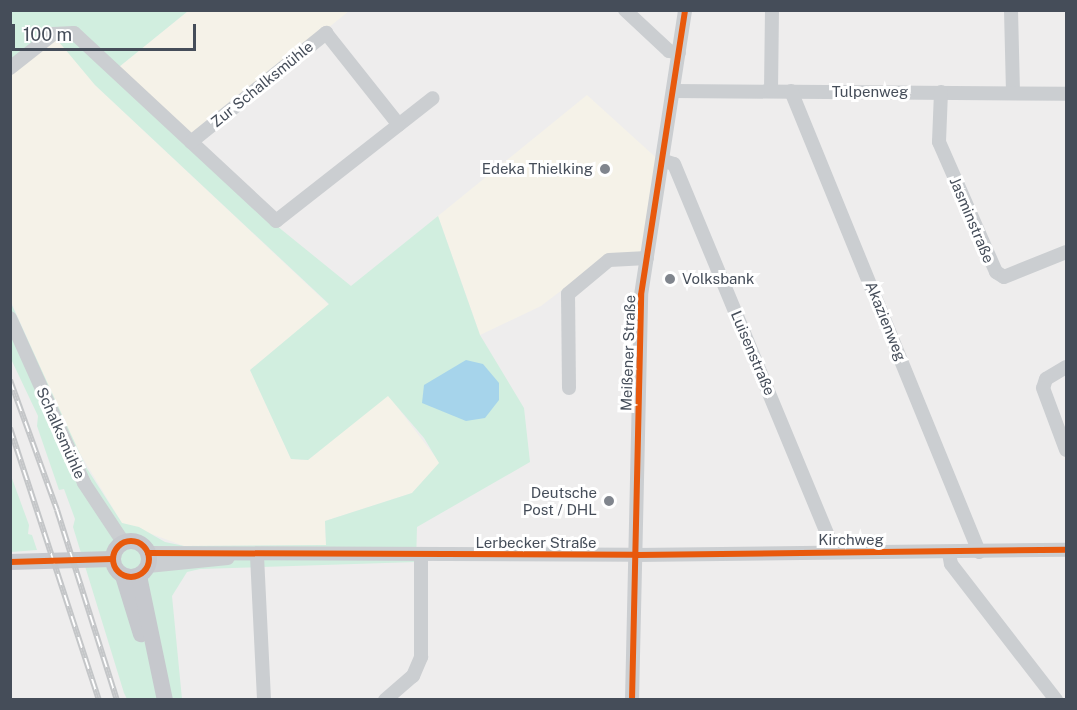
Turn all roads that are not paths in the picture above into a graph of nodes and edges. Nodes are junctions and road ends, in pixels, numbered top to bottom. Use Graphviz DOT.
graph roads {
  1 [pos="625,10"];
  2 [pos="685,10"];
  3 [pos="772,10"];
  4 [pos="1011,10"];
  5 [pos="679,53"];
  6 [pos="10,68"];
  7 [pos="674,90"];
  8 [pos="771,91"];
  9 [pos="791,91"];
  10 [pos="941,92"];
  11 [pos="1013,93"];
  12 [pos="1066,94"];
  13 [pos="433,98"];
  14 [pos="399,125"];
  15 [pos="191,142"];
  16 [pos="664,161"];
  17 [pos="1066,252"];
  18 [pos="647,258"];
  19 [pos="10,318"];
  20 [pos="1066,367"];
  21 [pos="569,388"];
  22 [pos="1066,450"];
  23 [pos="123,542"];
  24 [pos="1066,550"];
  25 [pos="835,552"];
  26 [pos="979,552"];
  27 [pos="949,553"];
  28 [pos="636,555"];
  29 [pos="257,556"];
  30 [pos="421,556"];
  31 [pos="112,559"];
  32 [pos="10,562"];
  33 [pos="139,568"];
  34 [pos="165,699"];
  35 [pos="264,699"];
  36 [pos="385,699"];
  37 [pos="632,699"];
  38 [pos="1056,699"];
  1 -- 5 [label="street"];
  2 -- 5 [label="street, Meißener Straße"];
  3 -- 8 [label="street"];
  4 -- 11 [label="street"];
  5 -- 7 [label="street, Meißener Straße"];
  6 -- 15 [label="street"];
  7 -- 8 [label="street, Tulpenweg"];
  7 -- 16 [label="street, Meißener Straße"];
  8 -- 9 [label="street, Tulpenweg"];
  9 -- 10 [label="street, Tulpenweg"];
  9 -- 26 [label="street, Akazienweg"];
  10 -- 11 [label="street, Tulpenweg"];
  10 -- 17 [label="street, Jasminstraße"];
  11 -- 12 [label="street, Tulpenweg"];
  13 -- 14 [label="street"];
  14 -- 15 [label="street"];
  14 -- 15 [label="street, Zur Schalksmühle"];
  16 -- 18 [label="street, Meißener Straße"];
  16 -- 25 [label="street, Luisenstraße"];
  18 -- 21 [label="street"];
  18 -- 28 [label="street, Meißener Straße"];
  19 -- 23 [label="street, Schalksmühle"];
  20 -- 22 [label="street"];
  23 -- 31 [label="main road"];
  23 -- 33 [label="main road"];
  24 -- 26 [label="street, Kirchweg"];
  25 -- 27 [label="street, Kirchweg"];
  25 -- 28 [label="street, Kirchweg"];
  26 -- 27 [label="street, Kirchweg"];
  27 -- 38 [label="street"];
  28 -- 30 [label="street, Lerbecker Straße"];
  28 -- 37 [label="street, Meißener Straße"];
  29 -- 30 [label="street, Lerbecker Straße"];
  29 -- 33 [label="street, Lerbecker Straße"];
  29 -- 35 [label="street"];
  30 -- 36 [label="street"];
  31 -- 32 [label="main road"];
  31 -- 33 [label="main road"];
  33 -- 34 [label="main road"];
}
